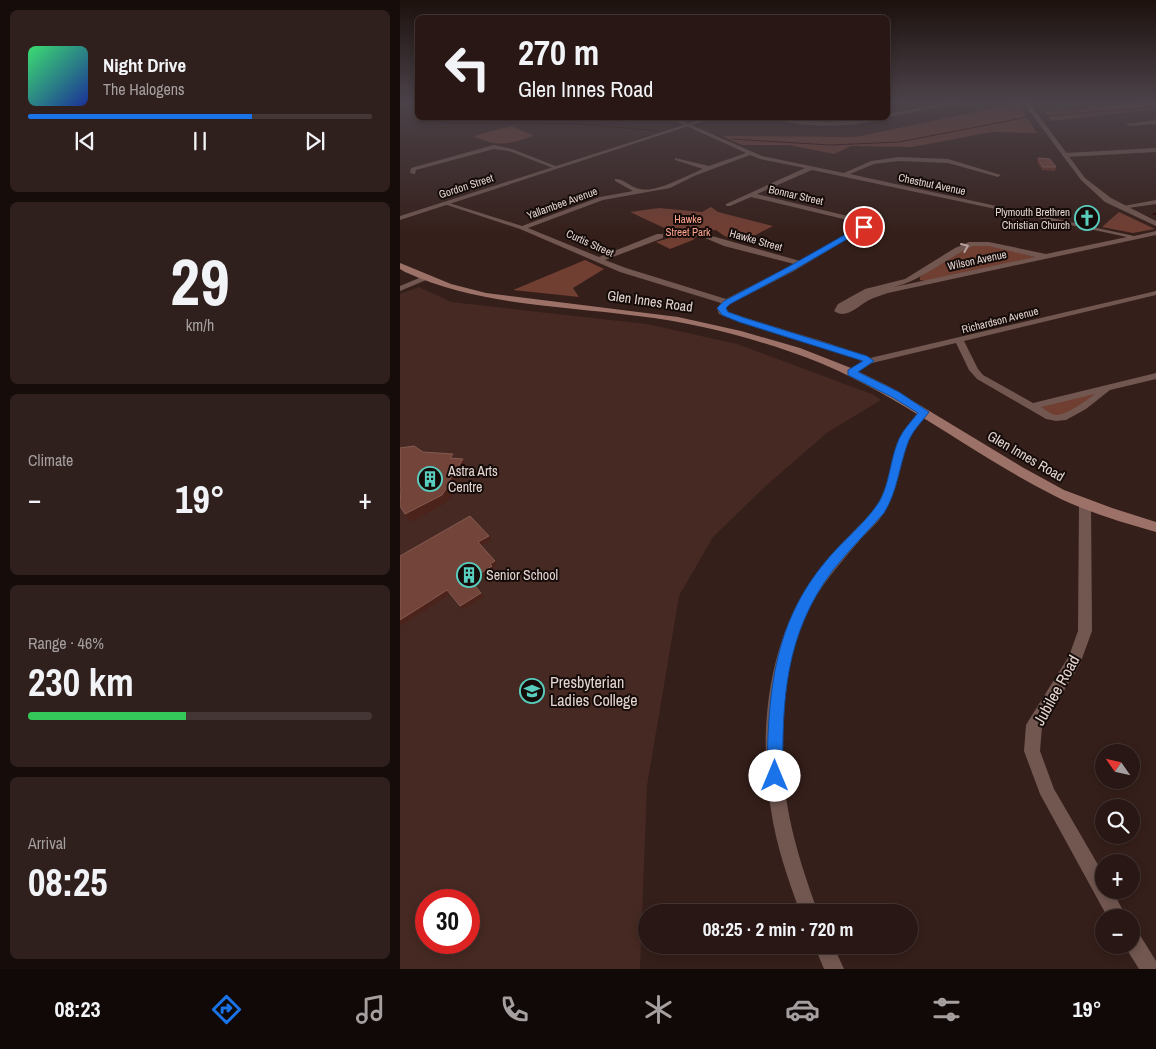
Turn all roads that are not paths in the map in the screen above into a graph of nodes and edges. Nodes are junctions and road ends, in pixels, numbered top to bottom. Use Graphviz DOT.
graph roads {
  1 [pos="621,146"];
  2 [pos="735,146"];
  3 [pos="1059,146"];
  4 [pos="1156,150"];
  5 [pos="750,153"];
  6 [pos="1065,155"];
  7 [pos="677,159"];
  8 [pos="404,167"];
  9 [pos="556,167"];
  10 [pos="708,168"];
  11 [pos="811,168"];
  12 [pos="844,176"];
  13 [pos="998,176"];
  14 [pos="617,180"];
  15 [pos="640,192"];
  16 [pos="751,195"];
  17 [pos="1156,202"];
  18 [pos="444,203"];
  19 [pos="728,205"];
  20 [pos="1121,207"];
  21 [pos="400,218"];
  22 [pos="1156,224"];
  23 [pos="522,228"];
  24 [pos="1156,233"];
  25 [pos="660,236"];
  26 [pos="708,236"];
  27 [pos="1135,237"];
  28 [pos="1047,257"];
  29 [pos="601,259"];
  30 [pos="800,263"];
  31 [pos="400,266"];
  32 [pos="427,278"];
  33 [pos="911,283"];
  34 [pos="400,289"];
  35 [pos="1156,293"];
  36 [pos="859,299"];
  37 [pos="727,302"];
  38 [pos="959,341"];
  39 [pos="869,361"];
  40 [pos="851,372"];
  41 [pos="1156,376"];
  42 [pos="1106,389"];
  43 [pos="1032,406"];
  44 [pos="924,412"];
  45 [pos="1085,503"];
  46 [pos="1156,527"];
  47 [pos="806,904"];
  48 [pos="1113,909"];
  49 [pos="1140,953"];
  50 [pos="827,954"];
  51 [pos="834,969"];
  52 [pos="1150,969"];
  1 -- 9 [label="street, Gordon Street"];
  2 -- 5 [label="street, Chestnut Avenue"];
  3 -- 6 [label="street"];
  4 -- 6 [label="street"];
  5 -- 10 [label="street, Yallambee Avenue"];
  5 -- 11 [label="street, Chestnut Avenue"];
  6 -- 20 [label="street"];
  7 -- 10 [label="street"];
  8 -- 9 [label="street"];
  9 -- 18 [label="street, Gordon Street"];
  10 -- 15 [label="street, Yallambee Avenue"];
  11 -- 12 [label="street, Chestnut Avenue"];
  11 -- 16 [label="street"];
  12 -- 13 [label="street"];
  12 -- 27 [label="street, Chestnut Avenue"];
  14 -- 15 [label="street"];
  15 -- 23 [label="street, Yallambee Avenue"];
  16 -- 19 [label="street"];
  16 -- 30 [label="street, Bonnar Street"];
  17 -- 20 [label="street"];
  18 -- 21 [label="street, Gordon Street"];
  18 -- 23 [label="street, Curtis Street"];
  20 -- 22 [label="street"];
  23 -- 29 [label="street, Curtis Street"];
  24 -- 27 [label="street, Wilson Avenue"];
  25 -- 29 [label="street"];
  26 -- 30 [label="street, Hawke Street"];
  27 -- 28 [label="street, Wilson Avenue"];
  28 -- 33 [label="street, Wilson Avenue"];
  33 -- 28 [label="street, Wilson Avenue, one-way"];
  29 -- 37 [label="street, Curtis Street"];
  30 -- 37 [label="street"];
  31 -- 32 [label="main road, Glen Innes Road"];
  32 -- 34 [label="street"];
  32 -- 40 [label="main road, Glen Innes Road"];
  33 -- 36 [label="street, Wilson Avenue"];
  35 -- 38 [label="street, Richardson Avenue"];
  37 -- 39 [label="street"];
  38 -- 39 [label="street, Richardson Avenue"];
  38 -- 43 [label="street"];
  39 -- 40 [label="street, Richardson Avenue"];
  40 -- 44 [label="main road, Glen Innes Road"];
  41 -- 42 [label="street"];
  42 -- 43 [label="street"];
  42 -- 43 [label="street"];
  44 -- 45 [label="main road, Glen Innes Road"];
  44 -- 47 [label="street"];
  45 -- 46 [label="main road, Glen Innes Road"];
  45 -- 48 [label="street, Jubilee Road"];
  49 -- 52 [label="street"];
  50 -- 51 [label="street"];
}
